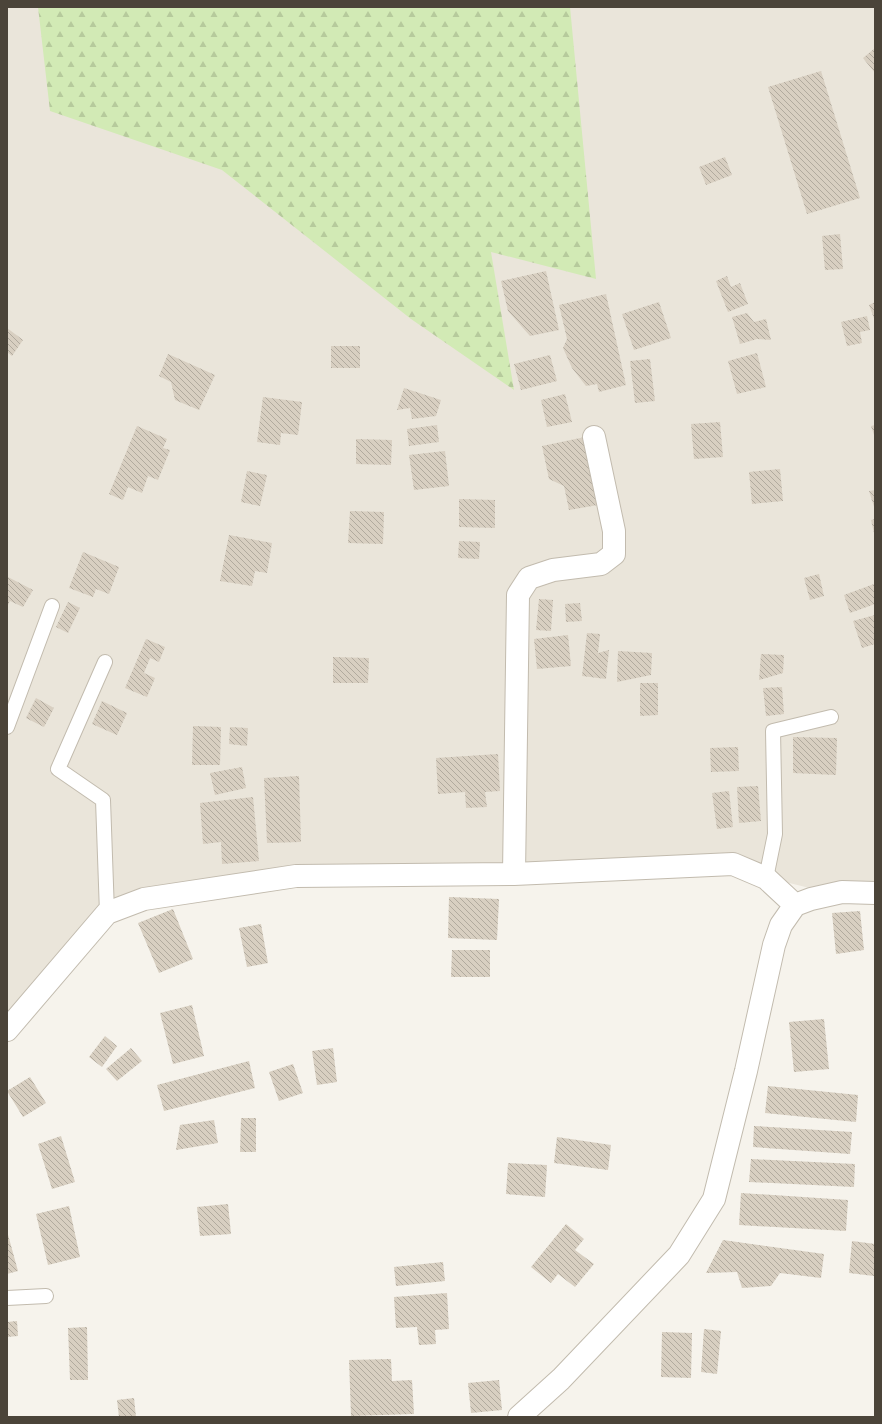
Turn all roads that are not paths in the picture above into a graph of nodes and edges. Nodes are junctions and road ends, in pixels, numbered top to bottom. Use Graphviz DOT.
graph roads {
  1 [pos="594,437"];
  2 [pos="52,606"];
  3 [pos="105,662"];
  4 [pos="831,718"];
  5 [pos="7,727"];
  6 [pos="514,874"];
  7 [pos="766,878"];
  8 [pos="875,892"];
  9 [pos="795,905"];
  10 [pos="107,913"];
  11 [pos="7,1030"];
  12 [pos="46,1296"];
  13 [pos="7,1298"];
  14 [pos="519,1417"];
  1 -- 6 [label="street"];
  2 -- 5 [label="lane"];
  3 -- 10 [label="lane"];
  4 -- 7 [label="lane"];
  6 -- 7 [label="street"];
  6 -- 10 [label="street"];
  7 -- 9 [label="street"];
  8 -- 9 [label="street"];
  9 -- 14 [label="street"];
  10 -- 11 [label="street"];
  12 -- 13 [label="lane"];
}
